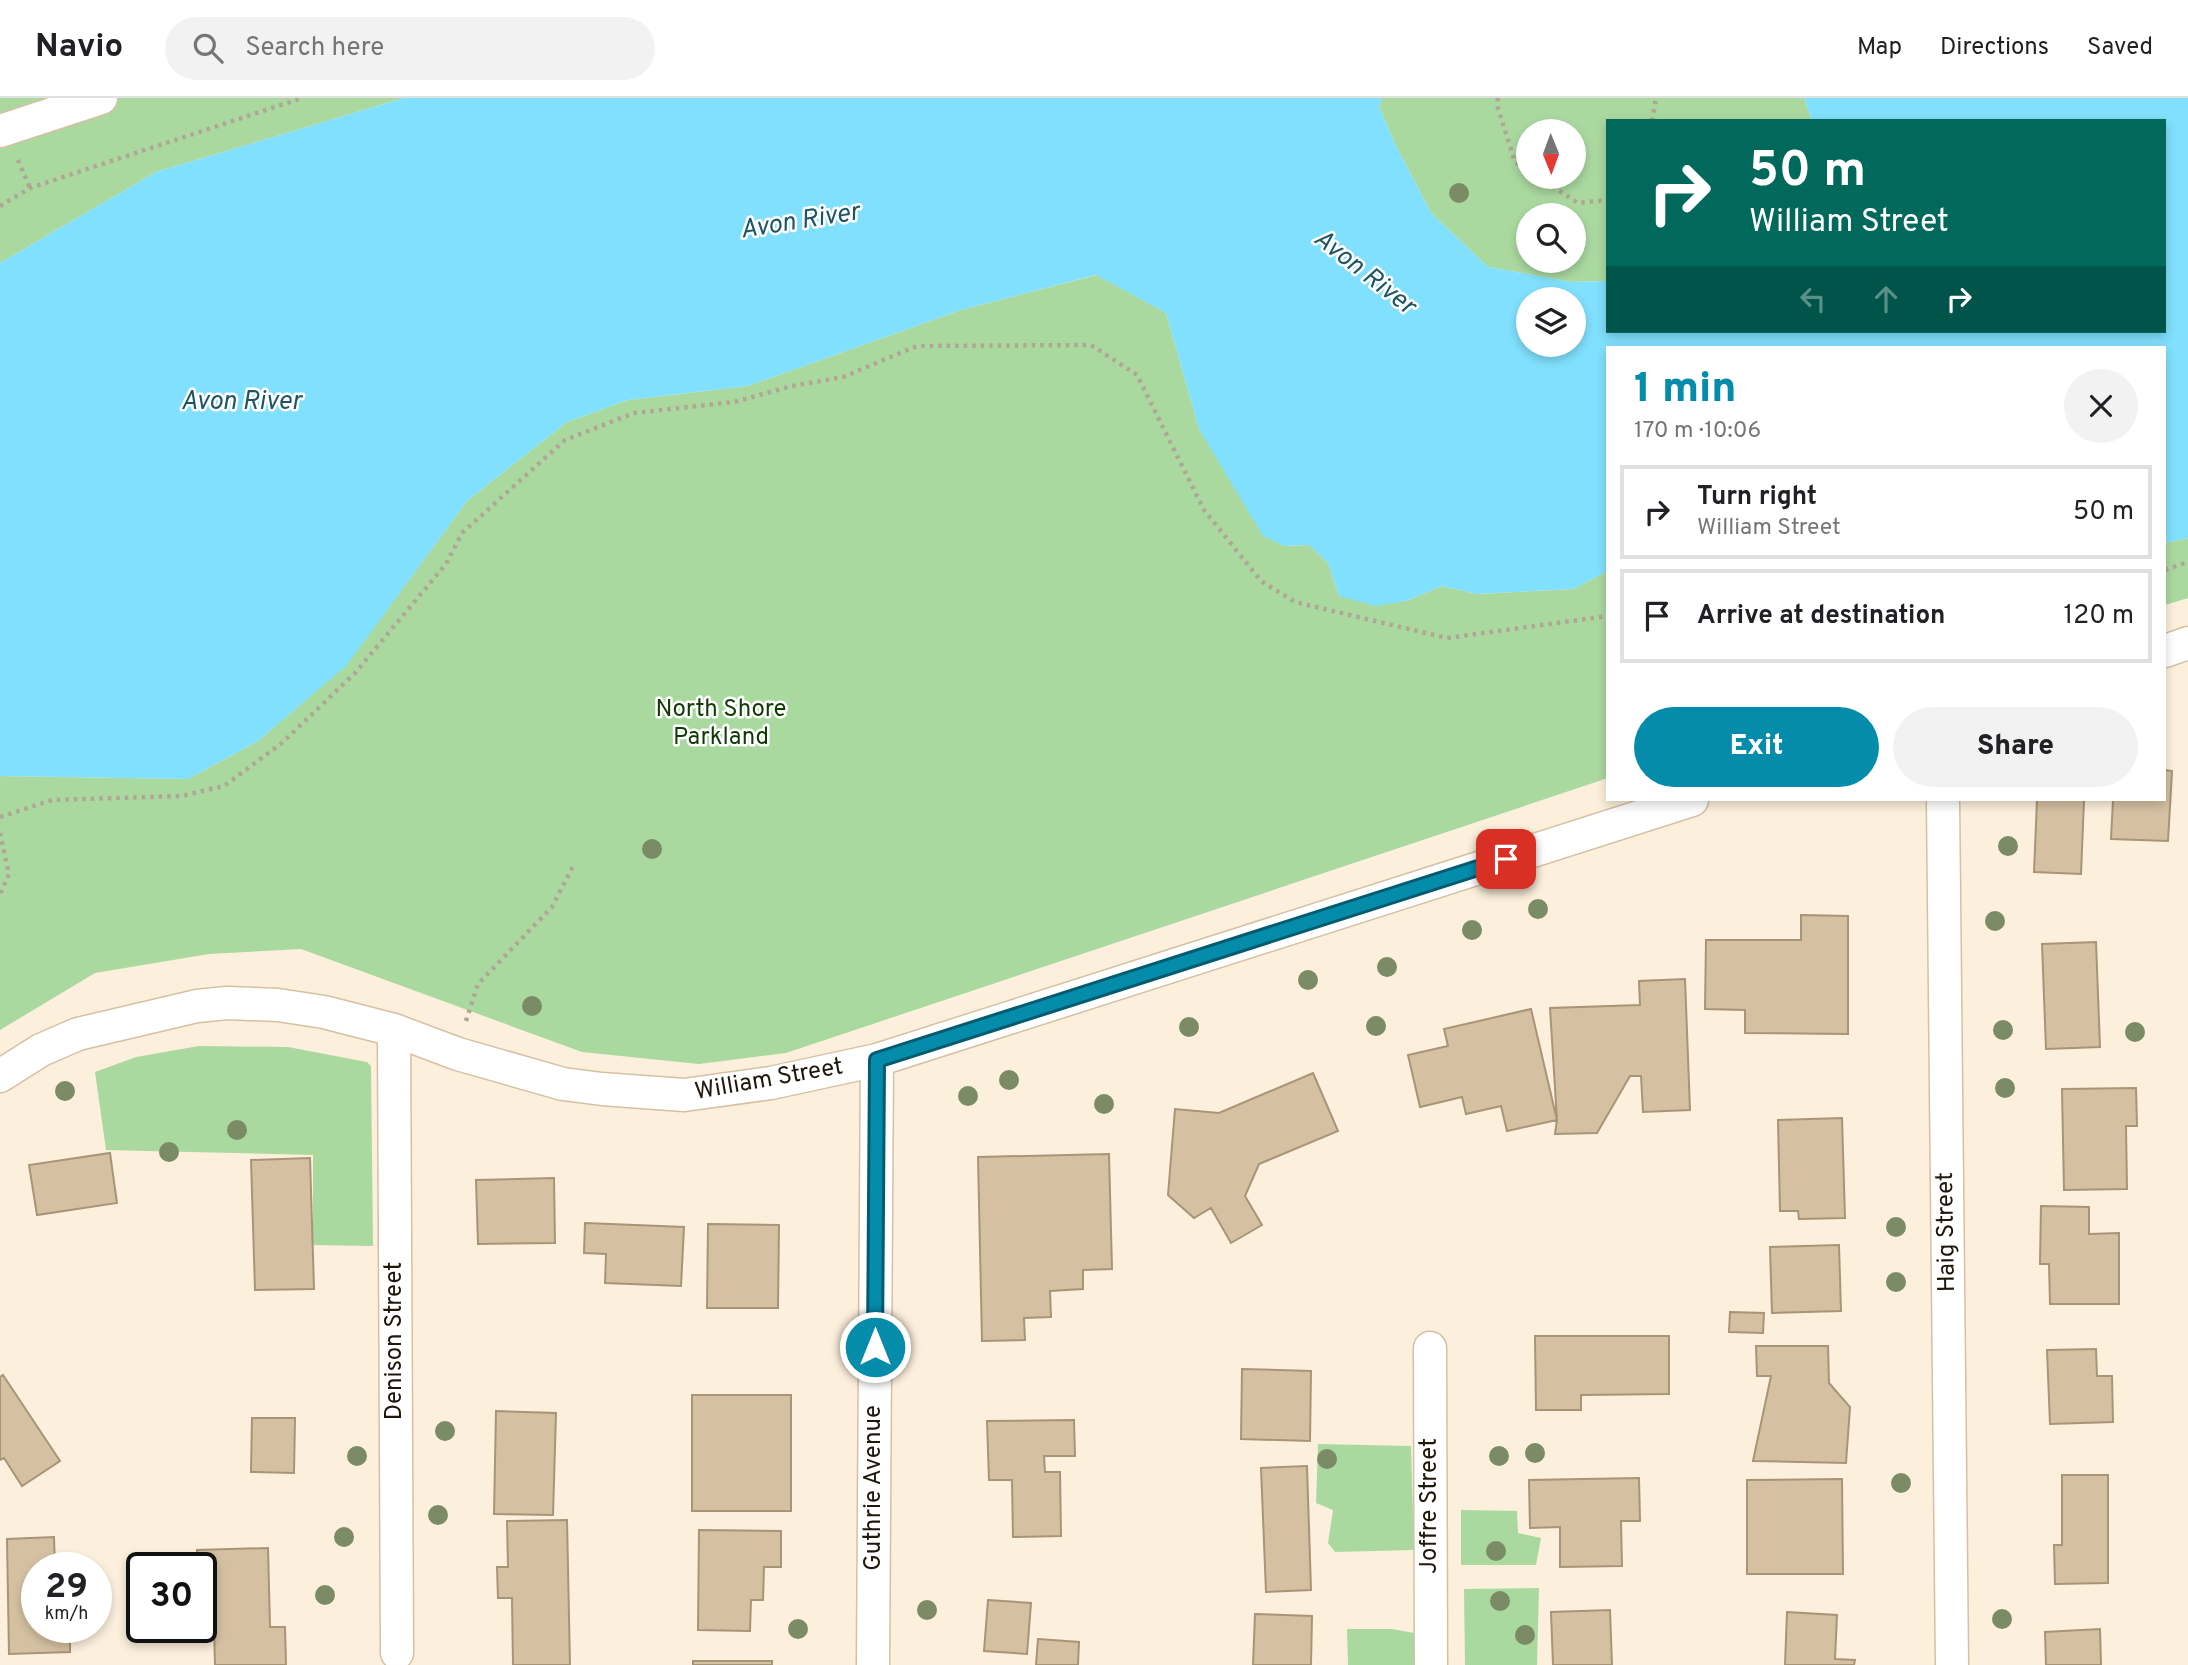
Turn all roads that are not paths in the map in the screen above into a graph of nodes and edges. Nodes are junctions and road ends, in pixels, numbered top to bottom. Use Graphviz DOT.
graph roads {
  1 [pos="101,98"];
  2 [pos="0,131"];
  3 [pos="2188,643"];
  4 [pos="2166,651"];
  5 [pos="1689,801"];
  6 [pos="1943,801"];
  7 [pos="394,1030"];
  8 [pos="877,1060"];
  9 [pos="0,1076"];
  10 [pos="1430,1348"];
  11 [pos="397,1653"];
  12 [pos="873,1665"];
  13 [pos="1431,1665"];
  14 [pos="1952,1665"];
  1 -- 2 [label="street"];
  3 -- 4 [label="street"];
  5 -- 8 [label="street, William Street"];
  6 -- 14 [label="street, Haig Street"];
  7 -- 8 [label="street, William Street"];
  7 -- 9 [label="street, William Street"];
  7 -- 11 [label="street, Denison Street"];
  8 -- 12 [label="street, Guthrie Avenue"];
  10 -- 13 [label="street, Joffre Street"];
}
